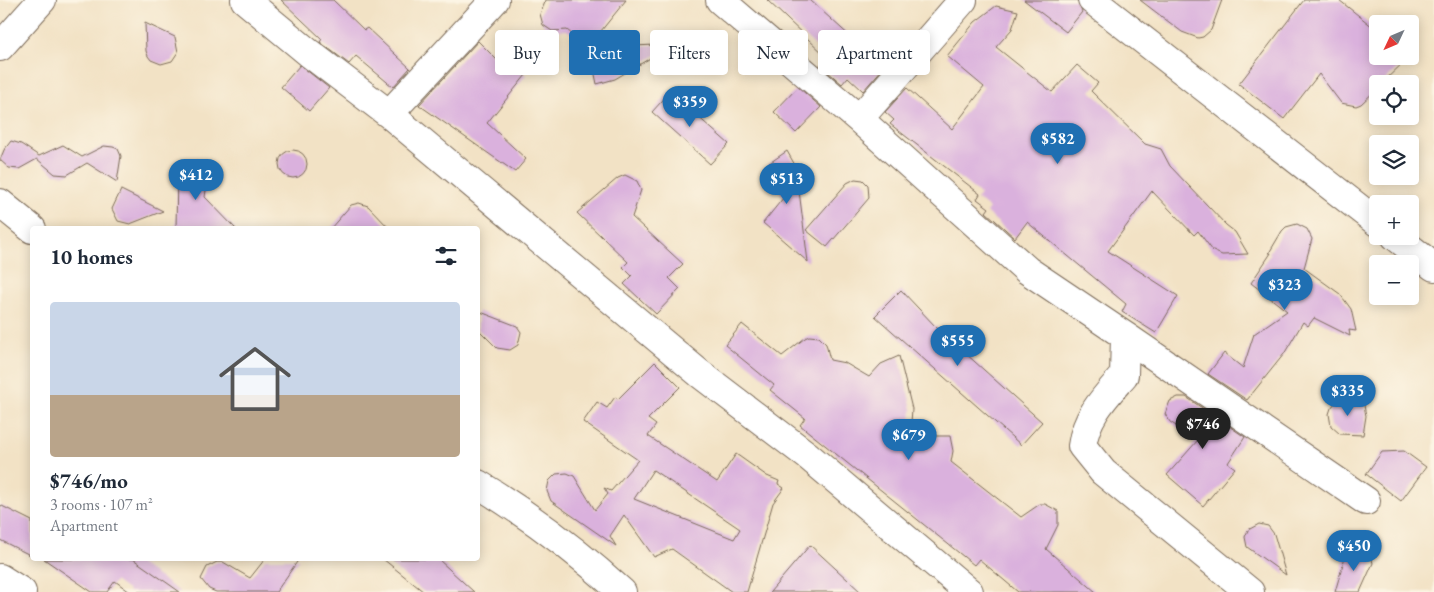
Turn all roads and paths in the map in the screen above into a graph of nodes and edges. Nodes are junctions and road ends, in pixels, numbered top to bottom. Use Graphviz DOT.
graph roads {
  1 [pos="42,0"];
  2 [pos="245,0"];
  3 [pos="495,0"];
  4 [pos="720,0"];
  5 [pos="963,0"];
  6 [pos="1092,0"];
  7 [pos="0,47"];
  8 [pos="389,114"];
  9 [pos="858,119"];
  10 [pos="0,204"];
  11 [pos="1369,216"];
  12 [pos="30,227"];
  13 [pos="1406,245"];
  14 [pos="1434,267"];
  15 [pos="1125,336"];
  16 [pos="480,485"];
  17 [pos="1366,501"];
  18 [pos="0,578"];
  19 [pos="22,592"];
  20 [pos="622,592"];
  21 [pos="968,592"];
  22 [pos="1250,592"];
  1 -- 7 [label="street"];
  2 -- 8 [label="street"];
  3 -- 8 [label="street"];
  4 -- 9 [label="street"];
  5 -- 9 [label="street"];
  6 -- 11 [label="street"];
  8 -- 21 [label="street"];
  9 -- 15 [label="street"];
  10 -- 12 [label="street"];
  13 -- 14 [label="street"];
  15 -- 17 [label="street"];
  15 -- 22 [label="street"];
  16 -- 20 [label="street"];
  18 -- 19 [label="street"];
}
